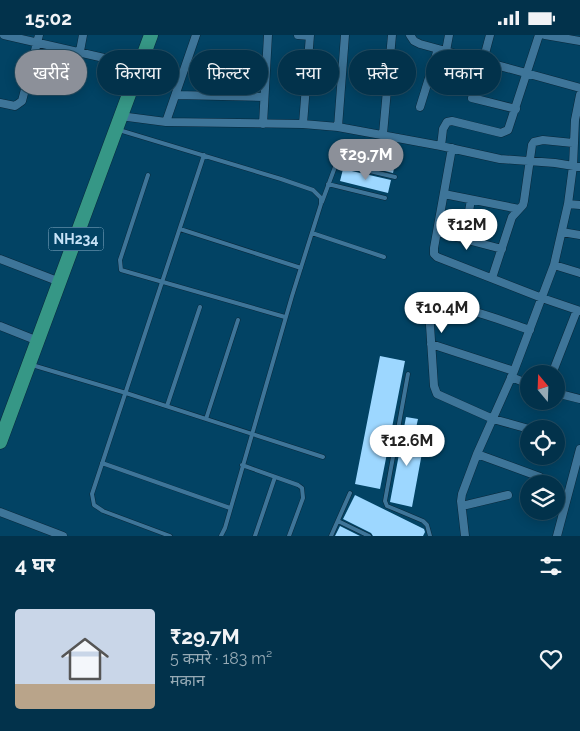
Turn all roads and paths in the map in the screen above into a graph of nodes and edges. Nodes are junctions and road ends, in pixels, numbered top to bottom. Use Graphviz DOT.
graph roads {
  1 [pos="4,35"];
  2 [pos="83,35"];
  3 [pos="151,35"];
  4 [pos="196,35"];
  5 [pos="268,35"];
  6 [pos="298,35"];
  7 [pos="310,35"];
  8 [pos="345,35"];
  9 [pos="392,35"];
  10 [pos="410,35"];
  11 [pos="449,35"];
  12 [pos="490,35"];
  13 [pos="539,35"];
  14 [pos="545,35"];
  15 [pos="38,39"];
  16 [pos="580,41"];
  17 [pos="76,50"];
  18 [pos="80,50"];
  19 [pos="145,50"];
  20 [pos="442,50"];
  21 [pos="486,50"];
  22 [pos="501,66"];
  23 [pos="528,74"];
  24 [pos="179,86"];
  25 [pos="580,87"];
  26 [pos="426,91"];
  27 [pos="128,95"];
  28 [pos="176,95"];
  29 [pos="580,95"];
  30 [pos="264,97"];
  31 [pos="472,98"];
  32 [pos="0,103"];
  33 [pos="420,107"];
  34 [pos="516,109"];
  35 [pos="120,116"];
  36 [pos="166,122"];
  37 [pos="263,124"];
  38 [pos="304,124"];
  39 [pos="338,127"];
  40 [pos="116,130"];
  41 [pos="383,135"];
  42 [pos="573,143"];
  43 [pos="441,146"];
  44 [pos="342,148"];
  45 [pos="452,148"];
  46 [pos="204,155"];
  47 [pos="530,161"];
  48 [pos="336,163"];
  49 [pos="577,166"];
  50 [pos="148,175"];
  51 [pos="395,177"];
  52 [pos="328,184"];
  53 [pos="444,194"];
  54 [pos="385,198"];
  55 [pos="471,200"];
  56 [pos="321,204"];
  57 [pos="568,204"];
  58 [pos="580,205"];
  59 [pos="519,209"];
  60 [pos="180,229"];
  61 [pos="437,232"];
  62 [pos="562,232"];
  63 [pos="312,233"];
  64 [pos="580,235"];
  65 [pos="464,239"];
  66 [pos="502,249"];
  67 [pos="384,257"];
  68 [pos="0,259"];
  69 [pos="554,265"];
  70 [pos="301,268"];
  71 [pos="580,273"];
  72 [pos="492,278"];
  73 [pos="164,281"];
  74 [pos="60,282"];
  75 [pos="542,298"];
  76 [pos="200,307"];
  77 [pos="579,310"];
  78 [pos="286,317"];
  79 [pos="238,320"];
  80 [pos="0,326"];
  81 [pos="530,330"];
  82 [pos="38,341"];
  83 [pos="431,344"];
  84 [pos="30,365"];
  85 [pos="556,365"];
  86 [pos="408,374"];
  87 [pos="512,374"];
  88 [pos="520,379"];
  89 [pos="126,393"];
  90 [pos="565,395"];
  91 [pos="580,399"];
  92 [pos="167,406"];
  93 [pos="4,417"];
  94 [pos="206,419"];
  95 [pos="494,419"];
  96 [pos="520,426"];
  97 [pos="251,434"];
  98 [pos="0,442"];
  99 [pos="580,449"];
  100 [pos="476,454"];
  101 [pos="323,457"];
  102 [pos="102,463"];
  103 [pos="242,465"];
  104 [pos="534,475"];
  105 [pos="276,477"];
  106 [pos="350,493"];
  107 [pos="508,495"];
  108 [pos="462,506"];
  109 [pos="230,508"];
  110 [pos="0,512"];
  111 [pos="338,521"];
  112 [pos="63,536"];
  113 [pos="170,536"];
  114 [pos="221,536"];
  115 [pos="255,536"];
  116 [pos="289,536"];
  117 [pos="330,536"];
  118 [pos="369,536"];
  119 [pos="430,536"];
  120 [pos="465,536"];
  121 [pos="557,536"];
  1 -- 15 [label="street"];
  2 -- 18 [label="street"];
  3 -- 19 [label="highway, NH234"];
  4 -- 24 [label="street"];
  5 -- 30 [label="street"];
  6 -- 7 [label="street"];
  7 -- 38 [label="street"];
  8 -- 39 [label="street"];
  9 -- 41 [label="street"];
  10 -- 20 [label="street"];
  11 -- 20 [label="street"];
  12 -- 21 [label="street"];
  13 -- 23 [label="street"];
  14 -- 16 [label="street"];
  15 -- 17 [label="street"];
  15 -- 32 [label="street"];
  22 -- 23 [label="street"];
  23 -- 25 [label="street"];
  23 -- 34 [label="street"];
  26 -- 33 [label="street"];
  27 -- 35 [label="highway, NH234"];
  28 -- 30 [label="street"];
  28 -- 36 [label="street"];
  29 -- 42 [label="street"];
  30 -- 37 [label="street"];
  31 -- 34 [label="street"];
  34 -- 43 [label="street"];
  35 -- 36 [label="street"];
  35 -- 40 [label="highway, NH234"];
  36 -- 37 [label="street"];
  37 -- 38 [label="street"];
  38 -- 39 [label="street"];
  39 -- 41 [label="street"];
  40 -- 46 [label="lane"];
  40 -- 74 [label="highway, NH234"];
  41 -- 43 [label="street"];
  42 -- 47 [label="street"];
  42 -- 49 [label="street"];
  43 -- 45 [label="street"];
  44 -- 48 [label="lane"];
  45 -- 47 [label="street"];
  45 -- 53 [label="street"];
  46 -- 56 [label="lane"];
  46 -- 60 [label="lane"];
  47 -- 49 [label="street"];
  47 -- 59 [label="street"];
  48 -- 51 [label="lane"];
  48 -- 52 [label="lane"];
  49 -- 57 [label="street"];
  50 -- 73 [label="lane"];
  52 -- 54 [label="lane"];
  52 -- 56 [label="lane"];
  53 -- 55 [label="street"];
  53 -- 61 [label="street"];
  55 -- 59 [label="street"];
  55 -- 65 [label="street"];
  56 -- 63 [label="lane"];
  57 -- 58 [label="street"];
  57 -- 62 [label="street"];
  59 -- 66 [label="street"];
  60 -- 70 [label="lane"];
  60 -- 73 [label="lane"];
  61 -- 65 [label="street"];
  61 -- 72 [label="street"];
  62 -- 64 [label="street"];
  62 -- 69 [label="street"];
  63 -- 67 [label="lane"];
  63 -- 70 [label="lane"];
  65 -- 66 [label="street"];
  66 -- 72 [label="street"];
  68 -- 74 [label="street"];
  69 -- 71 [label="street"];
  69 -- 75 [label="street"];
  70 -- 78 [label="lane"];
  72 -- 75 [label="street"];
  73 -- 78 [label="lane"];
  73 -- 89 [label="lane"];
  74 -- 82 [label="highway, NH234"];
  75 -- 77 [label="street"];
  75 -- 81 [label="street"];
  76 -- 92 [label="lane"];
  77 -- 85 [label="street"];
  78 -- 97 [label="lane"];
  79 -- 94 [label="lane"];
  80 -- 82 [label="street"];
  81 -- 83 [label="street"];
  81 -- 87 [label="street"];
  82 -- 84 [label="highway, NH234"];
  83 -- 87 [label="street"];
  83 -- 95 [label="street"];
  84 -- 89 [label="lane"];
  84 -- 93 [label="highway, NH234"];
  86 -- 119 [label="lane"];
  87 -- 88 [label="street"];
  87 -- 95 [label="street"];
  89 -- 92 [label="lane"];
  89 -- 102 [label="lane"];
  90 -- 91 [label="street"];
  92 -- 94 [label="lane"];
  93 -- 98 [label="highway, NH234"];
  94 -- 97 [label="lane"];
  95 -- 96 [label="street"];
  95 -- 100 [label="street"];
  97 -- 101 [label="lane"];
  97 -- 103 [label="lane"];
  99 -- 121 [label="street"];
  100 -- 104 [label="street"];
  100 -- 108 [label="street"];
  102 -- 109 [label="lane"];
  102 -- 113 [label="lane"];
  103 -- 105 [label="lane"];
  103 -- 109 [label="lane"];
  105 -- 115 [label="lane"];
  105 -- 116 [label="lane"];
  106 -- 111 [label="lane"];
  107 -- 108 [label="street"];
  108 -- 120 [label="street"];
  109 -- 114 [label="lane"];
  110 -- 112 [label="street"];
  111 -- 117 [label="lane"];
  111 -- 118 [label="lane"];
}
